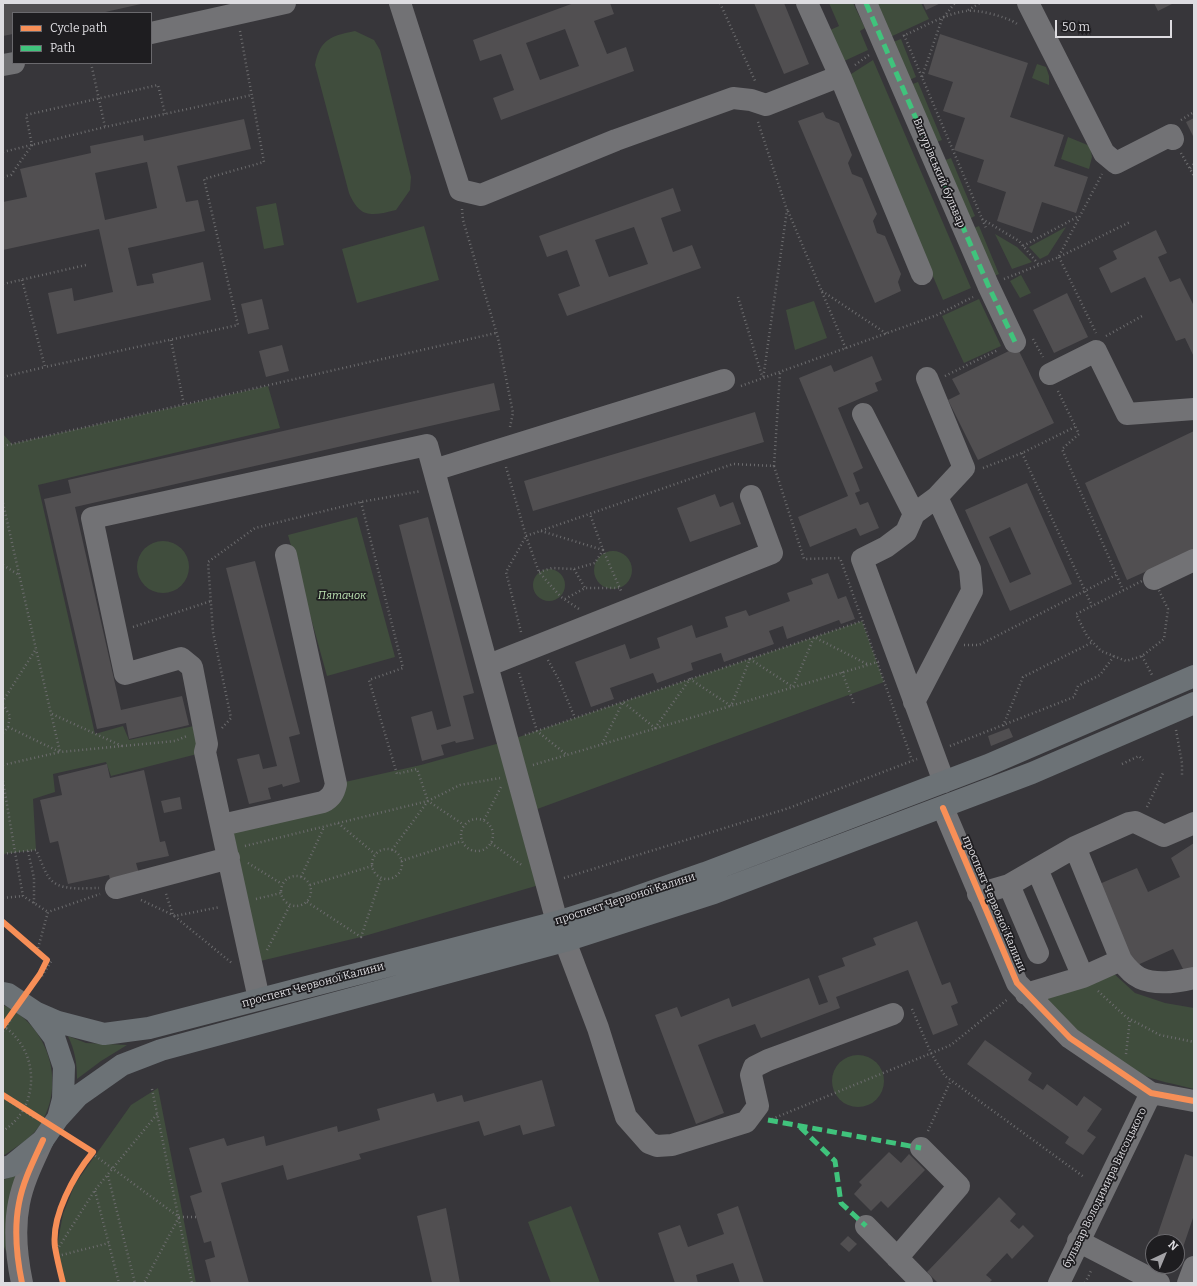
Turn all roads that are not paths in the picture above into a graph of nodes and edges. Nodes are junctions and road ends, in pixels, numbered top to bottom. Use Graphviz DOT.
graph roads {
  1 [pos="285,3"];
  2 [pos="400,3"];
  3 [pos="807,3"];
  4 [pos="866,3"];
  5 [pos="1028,3"];
  6 [pos="152,33"];
  7 [pos="840,76"];
  8 [pos="1176,130"];
  9 [pos="922,274"];
  10 [pos="1015,342"];
  11 [pos="1050,374"];
  12 [pos="724,380"];
  13 [pos="928,381"];
  14 [pos="1194,409"];
  15 [pos="863,414"];
  16 [pos="434,470"];
  17 [pos="751,496"];
  18 [pos="937,497"];
  19 [pos="914,514"];
  20 [pos="286,555"];
  21 [pos="1194,560"];
  22 [pos="1154,579"];
  23 [pos="488,665"];
  24 [pos="1194,676"];
  25 [pos="914,702"];
  26 [pos="1194,703"];
  27 [pos="944,782"];
  28 [pos="943,808"];
  29 [pos="1194,823"];
  30 [pos="222,825"];
  31 [pos="1075,847"];
  32 [pos="228,854"];
  33 [pos="1037,869"];
  34 [pos="1009,885"];
  35 [pos="116,888"];
  36 [pos="978,894"];
  37 [pos="561,932"];
  38 [pos="1038,953"];
  39 [pos="1121,960"];
  40 [pos="1083,977"];
  41 [pos="1194,978"];
  42 [pos="1017,996"];
  43 [pos="259,999"];
  44 [pos="12,1003"];
  45 [pos="893,1014"];
  46 [pos="1151,1093"];
  47 [pos="1194,1101"];
  48 [pos="44,1123"];
  49 [pos="921,1148"];
  50 [pos="3,1168"];
  51 [pos="866,1226"];
  52 [pos="1078,1241"];
  53 [pos="897,1258"];
  54 [pos="1194,1267"];
  55 [pos="22,1283"];
  56 [pos="922,1283"];
  57 [pos="1059,1283"];
  58 [pos="1159,1283"];
  59 [pos="1188,1283"];
  1 -- 6 [label="street"];
  2 -- 7 [label="street"];
  3 -- 7 [label="street"];
  4 -- 10 [label="street, Вигурівський бульвар"];
  5 -- 8 [label="street"];
  7 -- 9 [label="street"];
  11 -- 14 [label="street"];
  12 -- 16 [label="street"];
  13 -- 18 [label="street"];
  15 -- 19 [label="street"];
  16 -- 23 [label="street"];
  16 -- 30 [label="street"];
  17 -- 23 [label="street"];
  18 -- 19 [label="street"];
  18 -- 25 [label="street"];
  19 -- 25 [label="street"];
  20 -- 30 [label="street"];
  21 -- 22 [label="street"];
  23 -- 37 [label="street"];
  24 -- 27 [label="main road, проспект Червоної Калини"];
  25 -- 27 [label="street"];
  26 -- 28 [label="main road, проспект Червоної Калини"];
  27 -- 37 [label="main road, проспект Червоної Калини"];
  28 -- 36 [label="street, проспект Червоної Калини"];
  28 -- 37 [label="main road, проспект Червоної Калини"];
  29 -- 31 [label="street"];
  30 -- 32 [label="street"];
  31 -- 33 [label="street"];
  31 -- 39 [label="street"];
  32 -- 35 [label="street"];
  32 -- 43 [label="street"];
  33 -- 34 [label="street"];
  33 -- 40 [label="street"];
  34 -- 36 [label="street"];
  34 -- 38 [label="street"];
  36 -- 42 [label="street, проспект Червоної Калини"];
  37 -- 43 [label="main road, проспект Червоної Калини"];
  37 -- 45 [label="street"];
  37 -- 48 [label="main road, проспект Червоної Калини"];
  39 -- 40 [label="street"];
  39 -- 41 [label="street"];
  40 -- 42 [label="street"];
  42 -- 46 [label="street, проспект Червоної Калини"];
  43 -- 44 [label="main road, проспект Червоної Калини"];
  44 -- 48 [label="main road"];
  46 -- 47 [label="street, проспект Червоної Калини"];
  46 -- 52 [label="street, бульвар Володимира Висоцького"];
  48 -- 50 [label="main road, проспект Червоної Калини"];
  48 -- 55 [label="street"];
  49 -- 53 [label="street"];
  51 -- 53 [label="street"];
  52 -- 57 [label="street, бульвар Володимира Висоцького"];
  52 -- 58 [label="street"];
  53 -- 56 [label="street"];
  54 -- 59 [label="street"];
}
